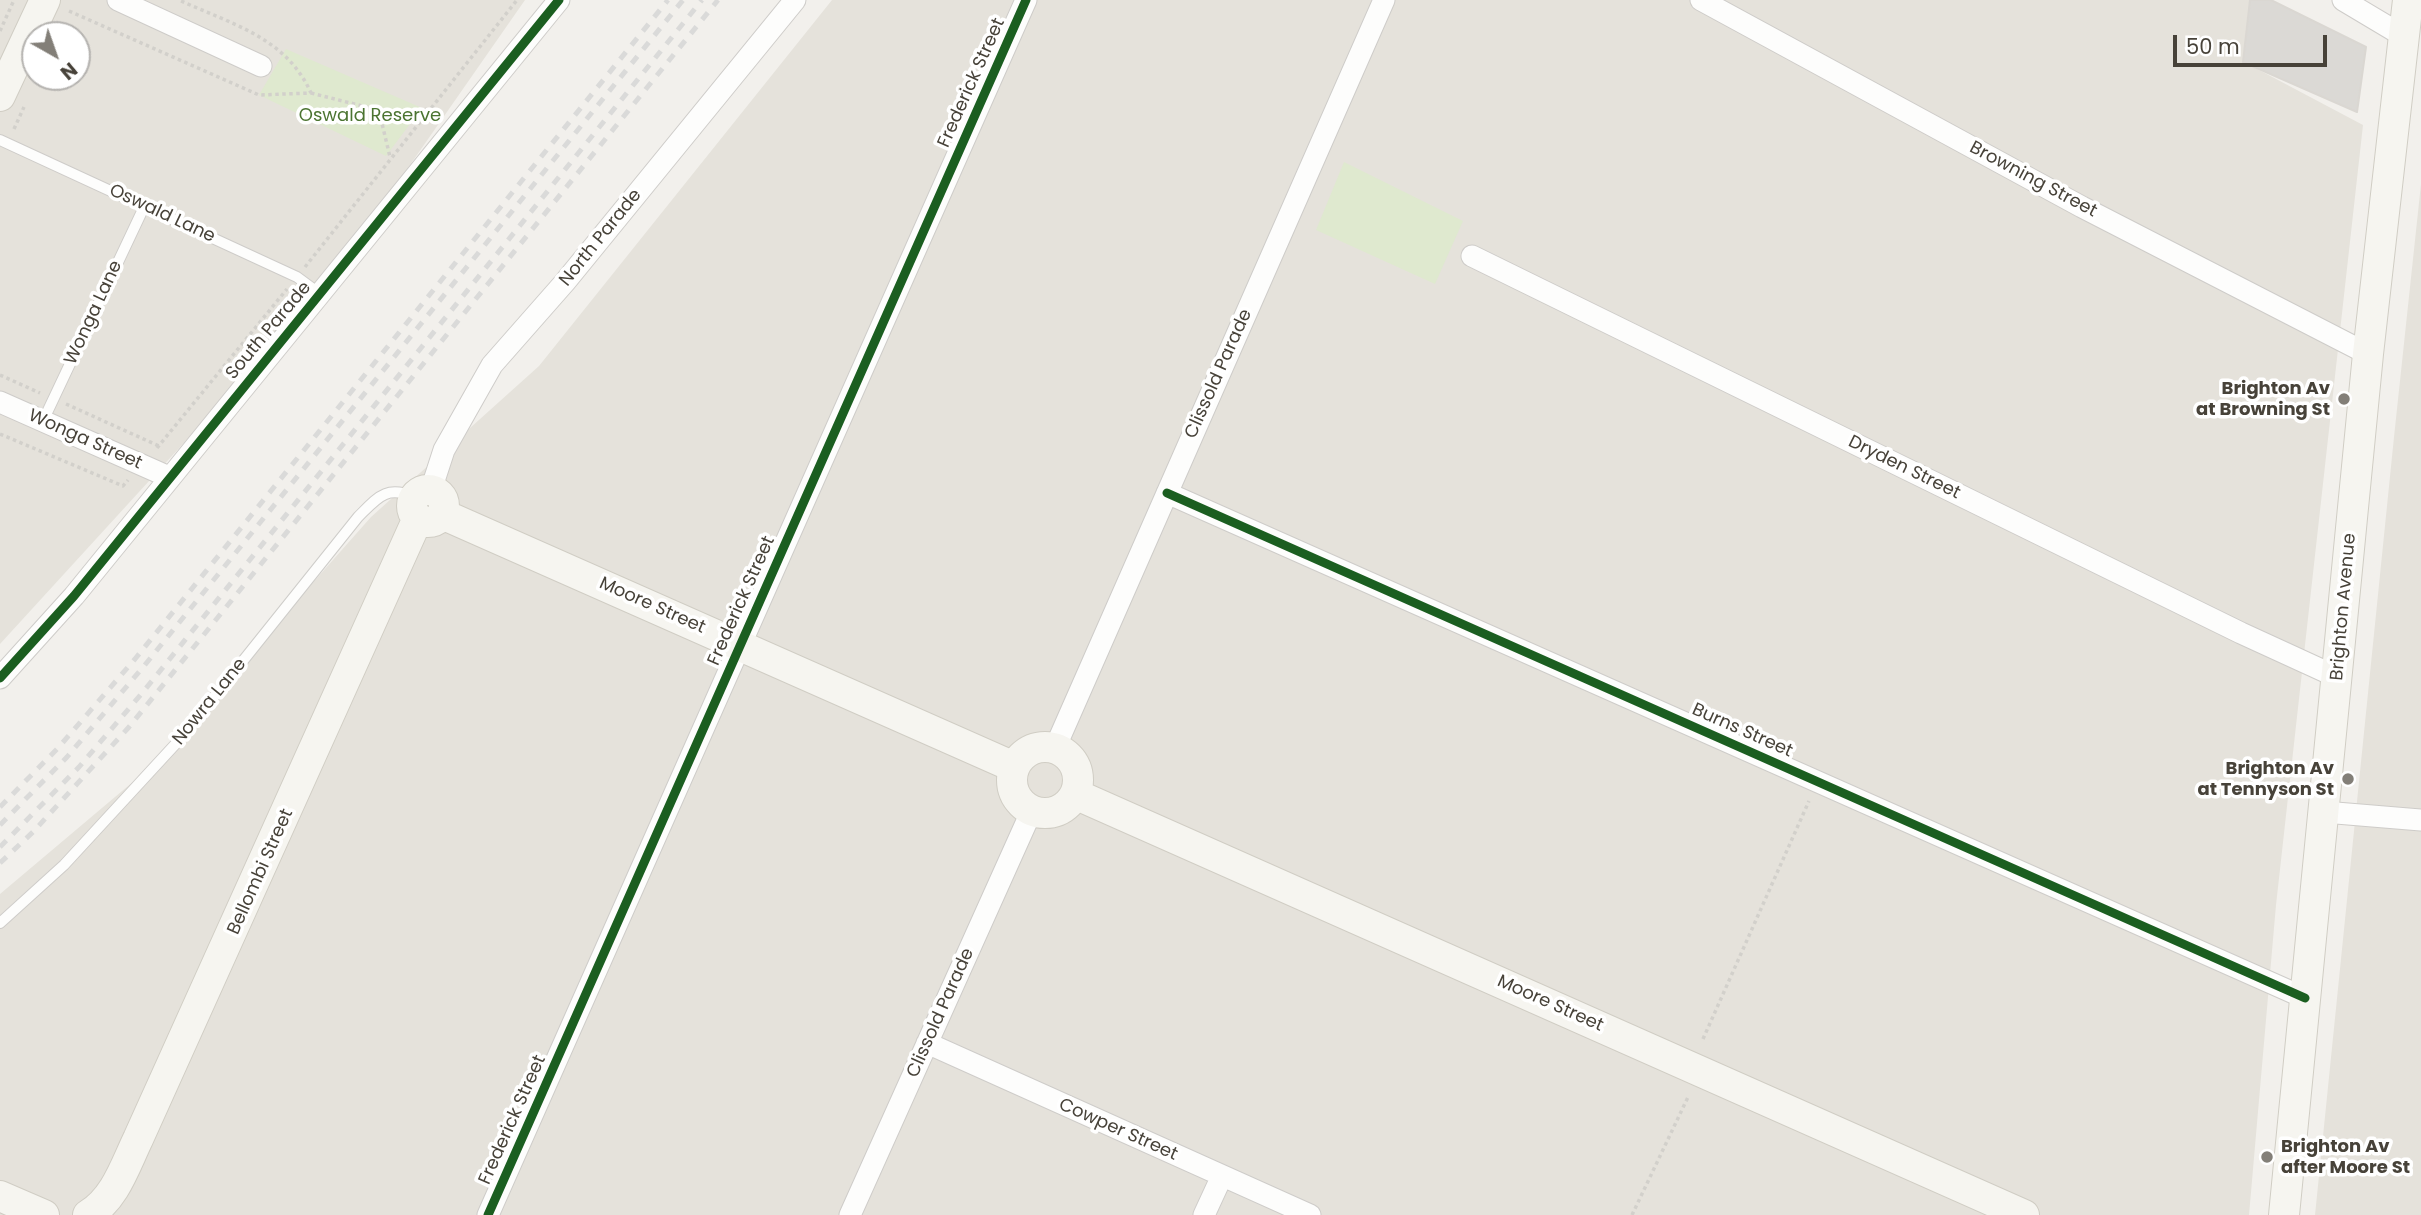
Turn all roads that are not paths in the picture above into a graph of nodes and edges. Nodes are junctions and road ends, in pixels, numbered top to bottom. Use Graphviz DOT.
graph roads {
  1 [pos="45,0"];
  2 [pos="118,0"];
  3 [pos="559,0"];
  4 [pos="795,0"];
  5 [pos="1026,0"];
  6 [pos="1384,0"];
  7 [pos="1701,0"];
  8 [pos="2343,0"];
  9 [pos="2408,0"];
  10 [pos="2405,37"];
  11 [pos="261,66"];
  12 [pos="14,98"];
  13 [pos="3,142"];
  14 [pos="145,205"];
  15 [pos="1472,256"];
  16 [pos="320,294"];
  17 [pos="2368,354"];
  18 [pos="0,402"];
  19 [pos="43,421"];
  20 [pos="169,477"];
  21 [pos="1167,493"];
  22 [pos="427,505"];
  23 [pos="740,645"];
  24 [pos="2337,677"];
  25 [pos="0,678"];
  26 [pos="1055,748"];
  27 [pos="1014,767"];
  28 [pos="1075,794"];
  29 [pos="1032,810"];
  30 [pos="2324,812"];
  31 [pos="2421,820"];
  32 [pos="0,923"];
  33 [pos="2305,998"];
  34 [pos="927,1043"];
  35 [pos="1222,1176"];
  36 [pos="0,1196"];
  37 [pos="44,1215"];
  38 [pos="88,1215"];
  39 [pos="488,1215"];
  40 [pos="850,1215"];
  41 [pos="1204,1215"];
  42 [pos="1310,1215"];
  43 [pos="2024,1215"];
  44 [pos="2284,1215"];
  1 -- 12 [label="street"];
  2 -- 11 [label="street"];
  3 -- 16 [label="street, South Parade"];
  4 -- 22 [label="street, North Parade"];
  5 -- 23 [label="street, Frederick Street"];
  6 -- 21 [label="street, Clissold Parade"];
  7 -- 17 [label="street, Browning Street"];
  8 -- 10 [label="street"];
  9 -- 10 [label="street, Brighton Avenue"];
  10 -- 17 [label="street, Brighton Avenue"];
  13 -- 14 [label="lane, Oswald Lane"];
  14 -- 16 [label="lane, Oswald Lane"];
  14 -- 19 [label="lane, Wonga Lane"];
  15 -- 24 [label="street, Dryden Street"];
  16 -- 20 [label="street, South Parade"];
  17 -- 24 [label="street, Brighton Avenue"];
  18 -- 19 [label="street, Wonga Street"];
  19 -- 20 [label="street, Wonga Street"];
  20 -- 25 [label="street, South Parade"];
  21 -- 26 [label="street, Clissold Parade"];
  21 -- 33 [label="street, Burns Street"];
  22 -- 23 [label="street, Moore Street"];
  22 -- 32 [label="lane, Nowra Lane"];
  22 -- 38 [label="street, Bellombi Street"];
  23 -- 27 [label="street, Moore Street"];
  23 -- 39 [label="street, Frederick Street"];
  24 -- 30 [label="street, Brighton Avenue"];
  26 -- 27 [label="street"];
  26 -- 28 [label="street"];
  27 -- 29 [label="street"];
  28 -- 29 [label="street"];
  28 -- 43 [label="street, Moore Street"];
  29 -- 34 [label="street, Clissold Parade"];
  30 -- 31 [label="street"];
  30 -- 33 [label="street, Brighton Avenue"];
  33 -- 44 [label="street, Brighton Avenue"];
  34 -- 35 [label="street, Cowper Street"];
  34 -- 40 [label="street, Clissold Parade"];
  35 -- 41 [label="street"];
  35 -- 42 [label="street, Cowper Street"];
  36 -- 37 [label="street"];
}
